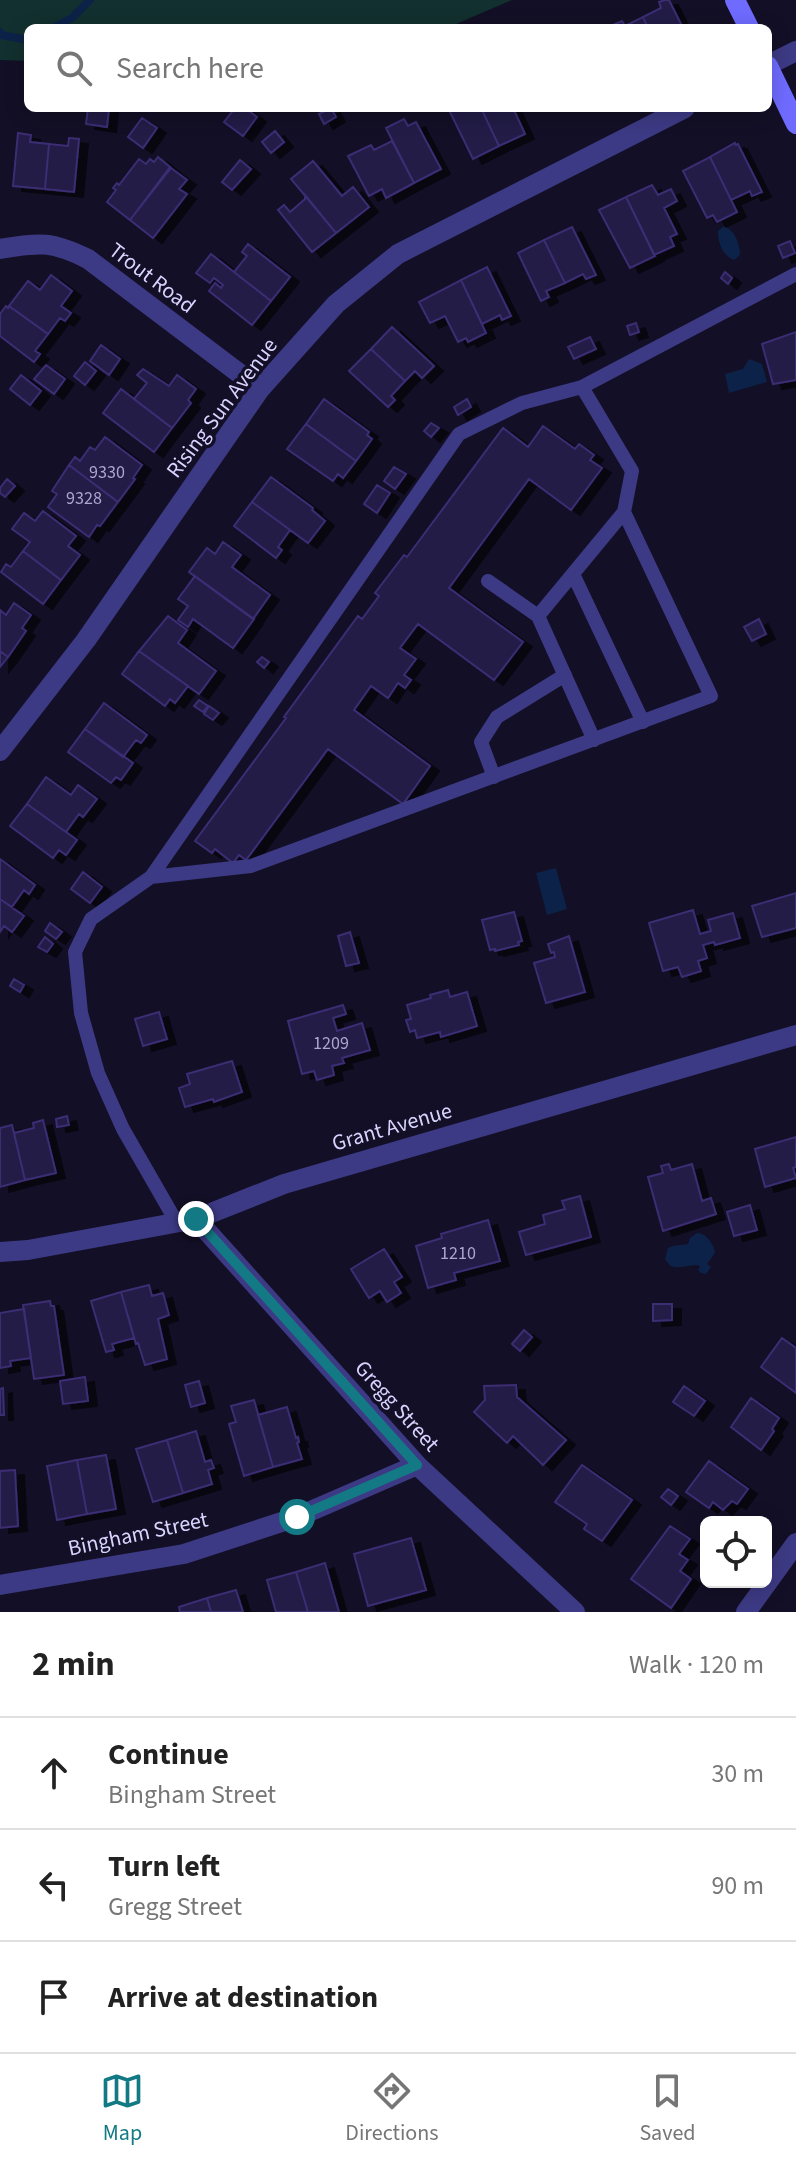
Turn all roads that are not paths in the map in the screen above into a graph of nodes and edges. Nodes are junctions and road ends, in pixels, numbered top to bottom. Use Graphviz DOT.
graph roads {
  1 [pos="735,0"];
  2 [pos="747,24"];
  3 [pos="796,51"];
  4 [pos="772,64"];
  5 [pos="772,74"];
  6 [pos="677,112"];
  7 [pos="796,124"];
  8 [pos="0,249"];
  9 [pos="796,274"];
  10 [pos="582,387"];
  11 [pos="260,389"];
  12 [pos="624,512"];
  13 [pos="573,574"];
  14 [pos="488,581"];
  15 [pos="538,616"];
  16 [pos="565,675"];
  17 [pos="643,722"];
  18 [pos="594,740"];
  19 [pos="0,751"];
  20 [pos="494,777"];
  21 [pos="151,877"];
  22 [pos="796,1035"];
  23 [pos="186,1221"];
  24 [pos="0,1252"];
  25 [pos="417,1465"];
  26 [pos="796,1543"];
  27 [pos="0,1585"];
  28 [pos="575,1612"];
  29 [pos="746,1612"];
  1 -- 2 [label="main road"];
  3 -- 4 [label="street"];
  5 -- 7 [label="main road"];
  6 -- 11 [label="street, Rising Sun Avenue"];
  8 -- 11 [label="street, Trout Road"];
  9 -- 10 [label="lane"];
  10 -- 12 [label="lane"];
  10 -- 21 [label="lane"];
  11 -- 19 [label="street, Rising Sun Avenue"];
  12 -- 13 [label="lane"];
  12 -- 17 [label="lane"];
  13 -- 15 [label="lane"];
  13 -- 17 [label="lane"];
  14 -- 15 [label="lane"];
  15 -- 16 [label="lane"];
  16 -- 18 [label="lane"];
  16 -- 20 [label="lane"];
  17 -- 18 [label="lane"];
  18 -- 20 [label="lane"];
  20 -- 21 [label="lane"];
  21 -- 23 [label="lane"];
  22 -- 23 [label="street, Grant Avenue"];
  23 -- 24 [label="street, Grant Avenue"];
  23 -- 25 [label="street, Gregg Street"];
  25 -- 27 [label="street, Bingham Street"];
  25 -- 28 [label="street, Gregg Street"];
  26 -- 29 [label="street"];
}
